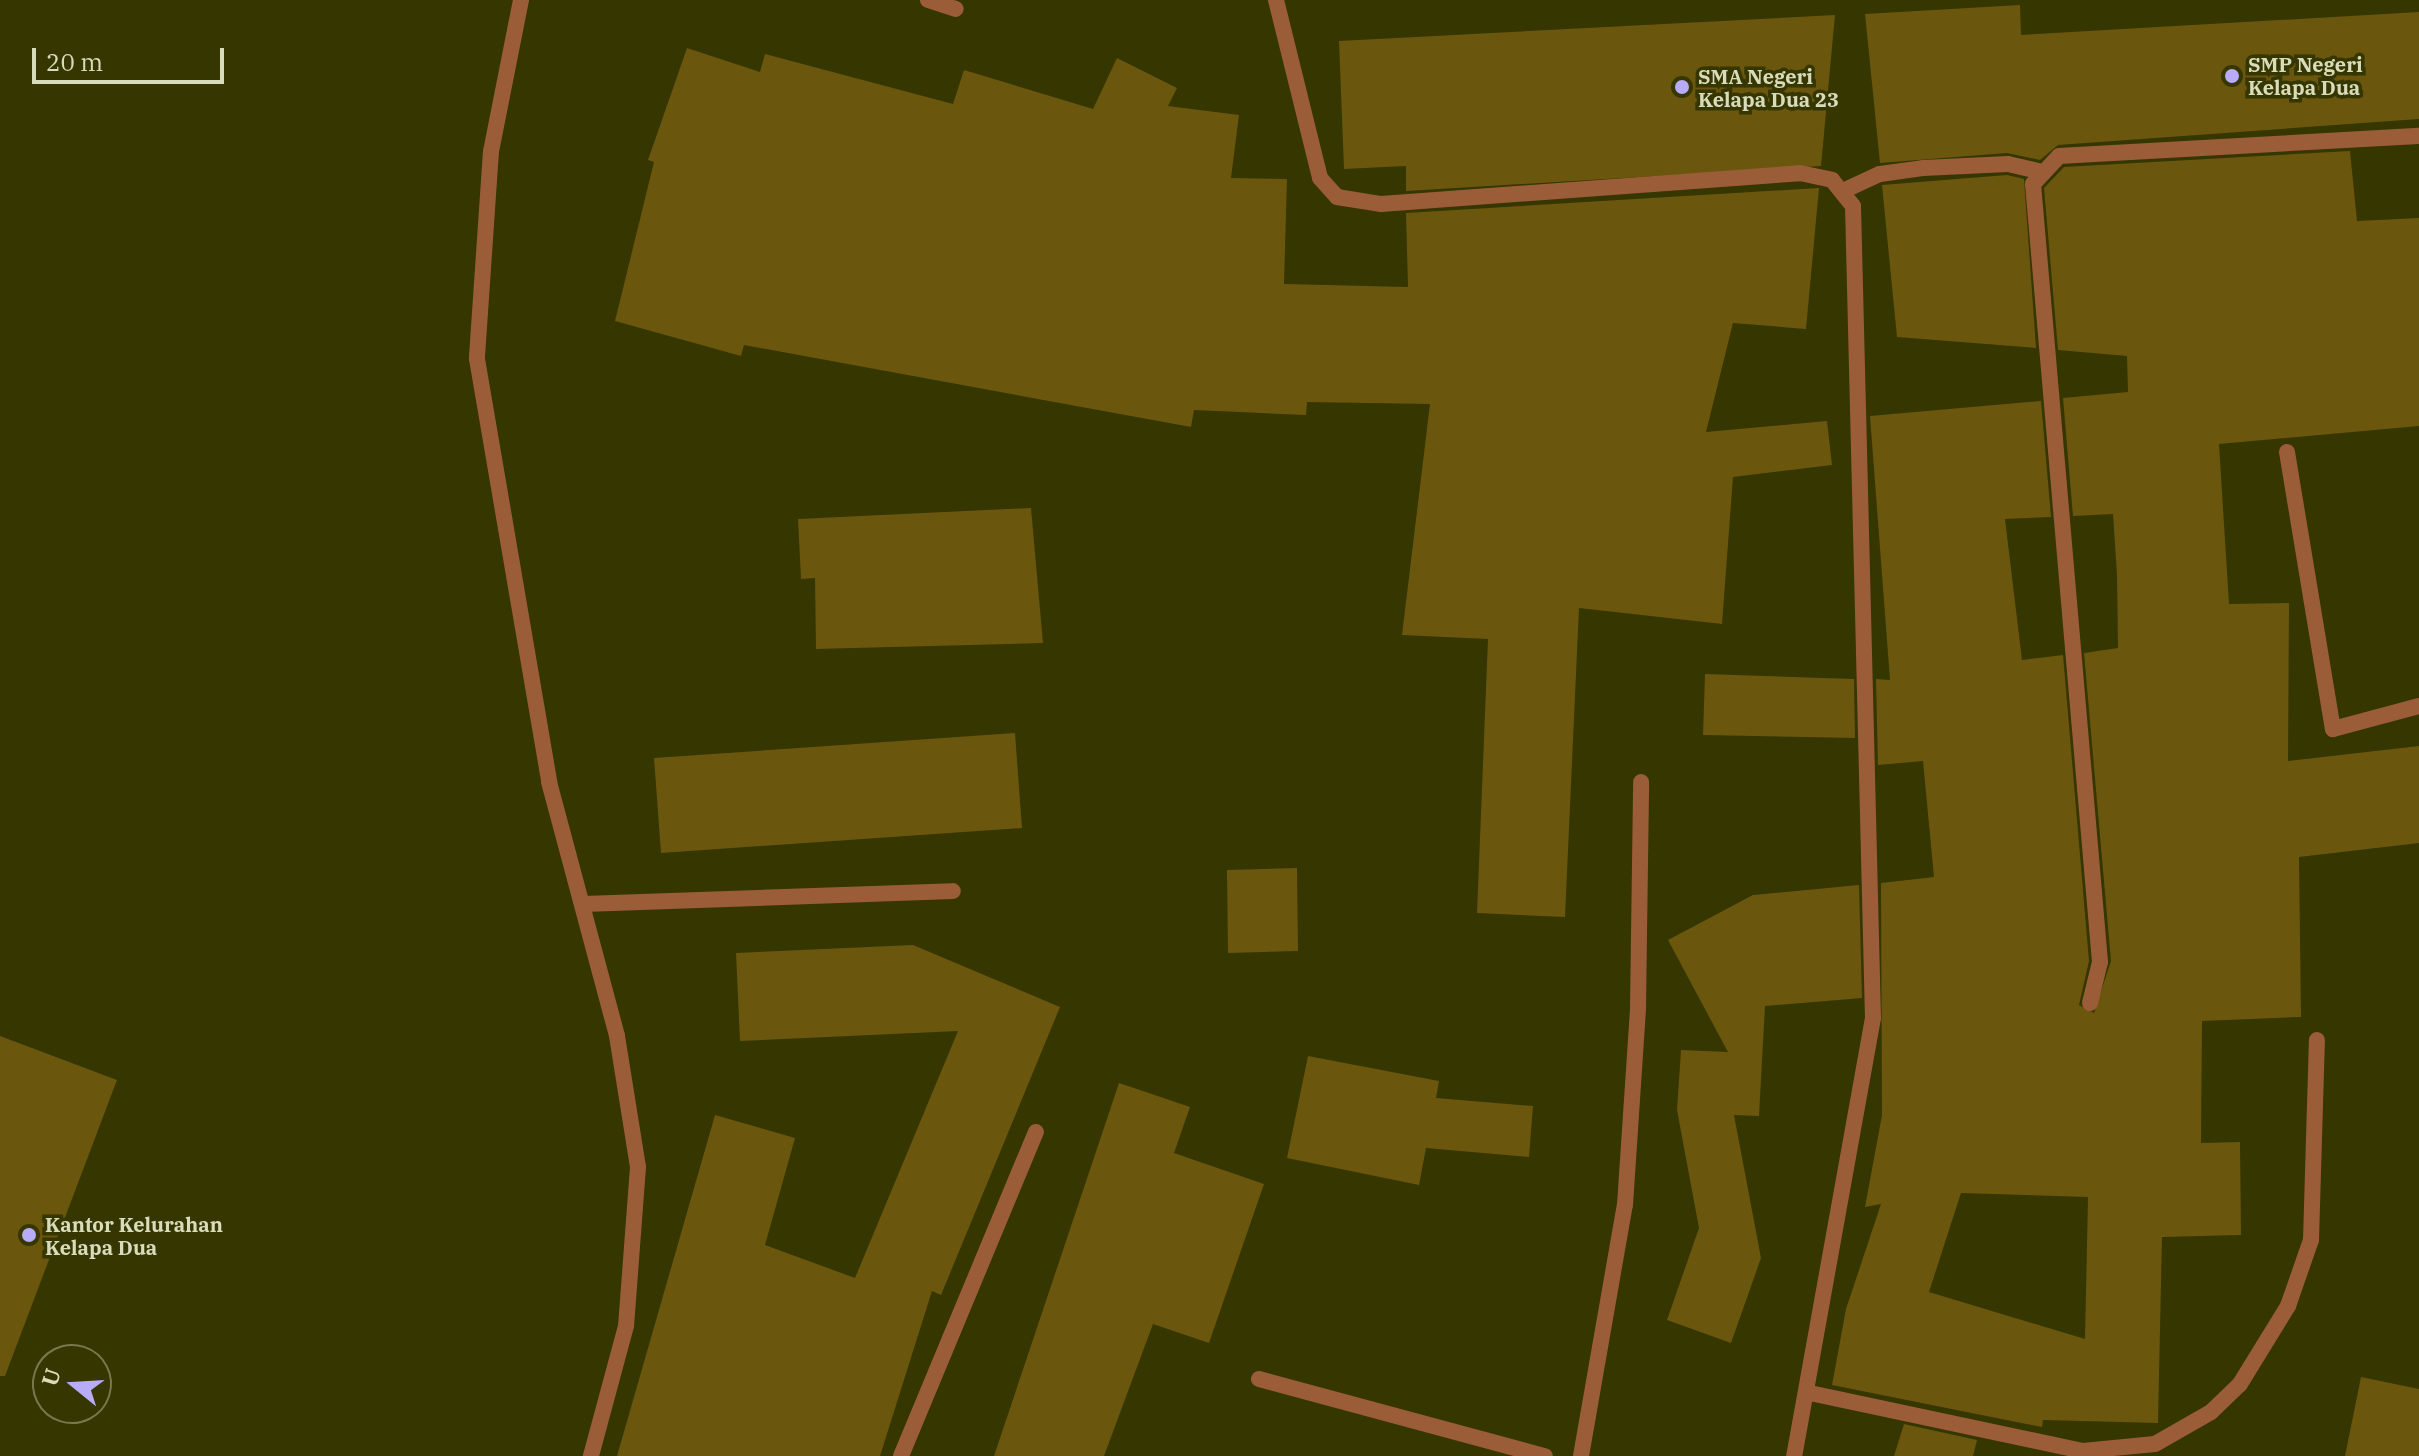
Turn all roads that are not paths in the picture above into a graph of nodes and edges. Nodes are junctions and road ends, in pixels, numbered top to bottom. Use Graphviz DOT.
graph roads {
  1 [pos="521,0"];
  2 [pos="928,0"];
  3 [pos="1276,0"];
  4 [pos="956,9"];
  5 [pos="2419,136"];
  6 [pos="2039,171"];
  7 [pos="1845,190"];
  8 [pos="2287,452"];
  9 [pos="2419,706"];
  10 [pos="1641,782"];
  11 [pos="953,891"];
  12 [pos="584,904"];
  13 [pos="2090,1003"];
  14 [pos="2317,1040"];
  15 [pos="1036,1132"];
  16 [pos="1259,1379"];
  17 [pos="1810,1393"];
  18 [pos="1995,1438"];
  19 [pos="591,1456"];
  20 [pos="901,1456"];
  21 [pos="1545,1456"];
  22 [pos="1581,1456"];
  23 [pos="1794,1456"];
  24 [pos="1991,1456"];
  1 -- 12 [label="street"];
  2 -- 4 [label="street"];
  3 -- 7 [label="street"];
  5 -- 6 [label="street"];
  6 -- 7 [label="street"];
  6 -- 13 [label="street"];
  7 -- 17 [label="street"];
  8 -- 9 [label="street"];
  10 -- 22 [label="street"];
  11 -- 12 [label="street"];
  12 -- 19 [label="street"];
  14 -- 18 [label="street"];
  15 -- 20 [label="street"];
  16 -- 21 [label="street"];
  17 -- 18 [label="street"];
  17 -- 23 [label="street"];
  18 -- 24 [label="street"];
}
